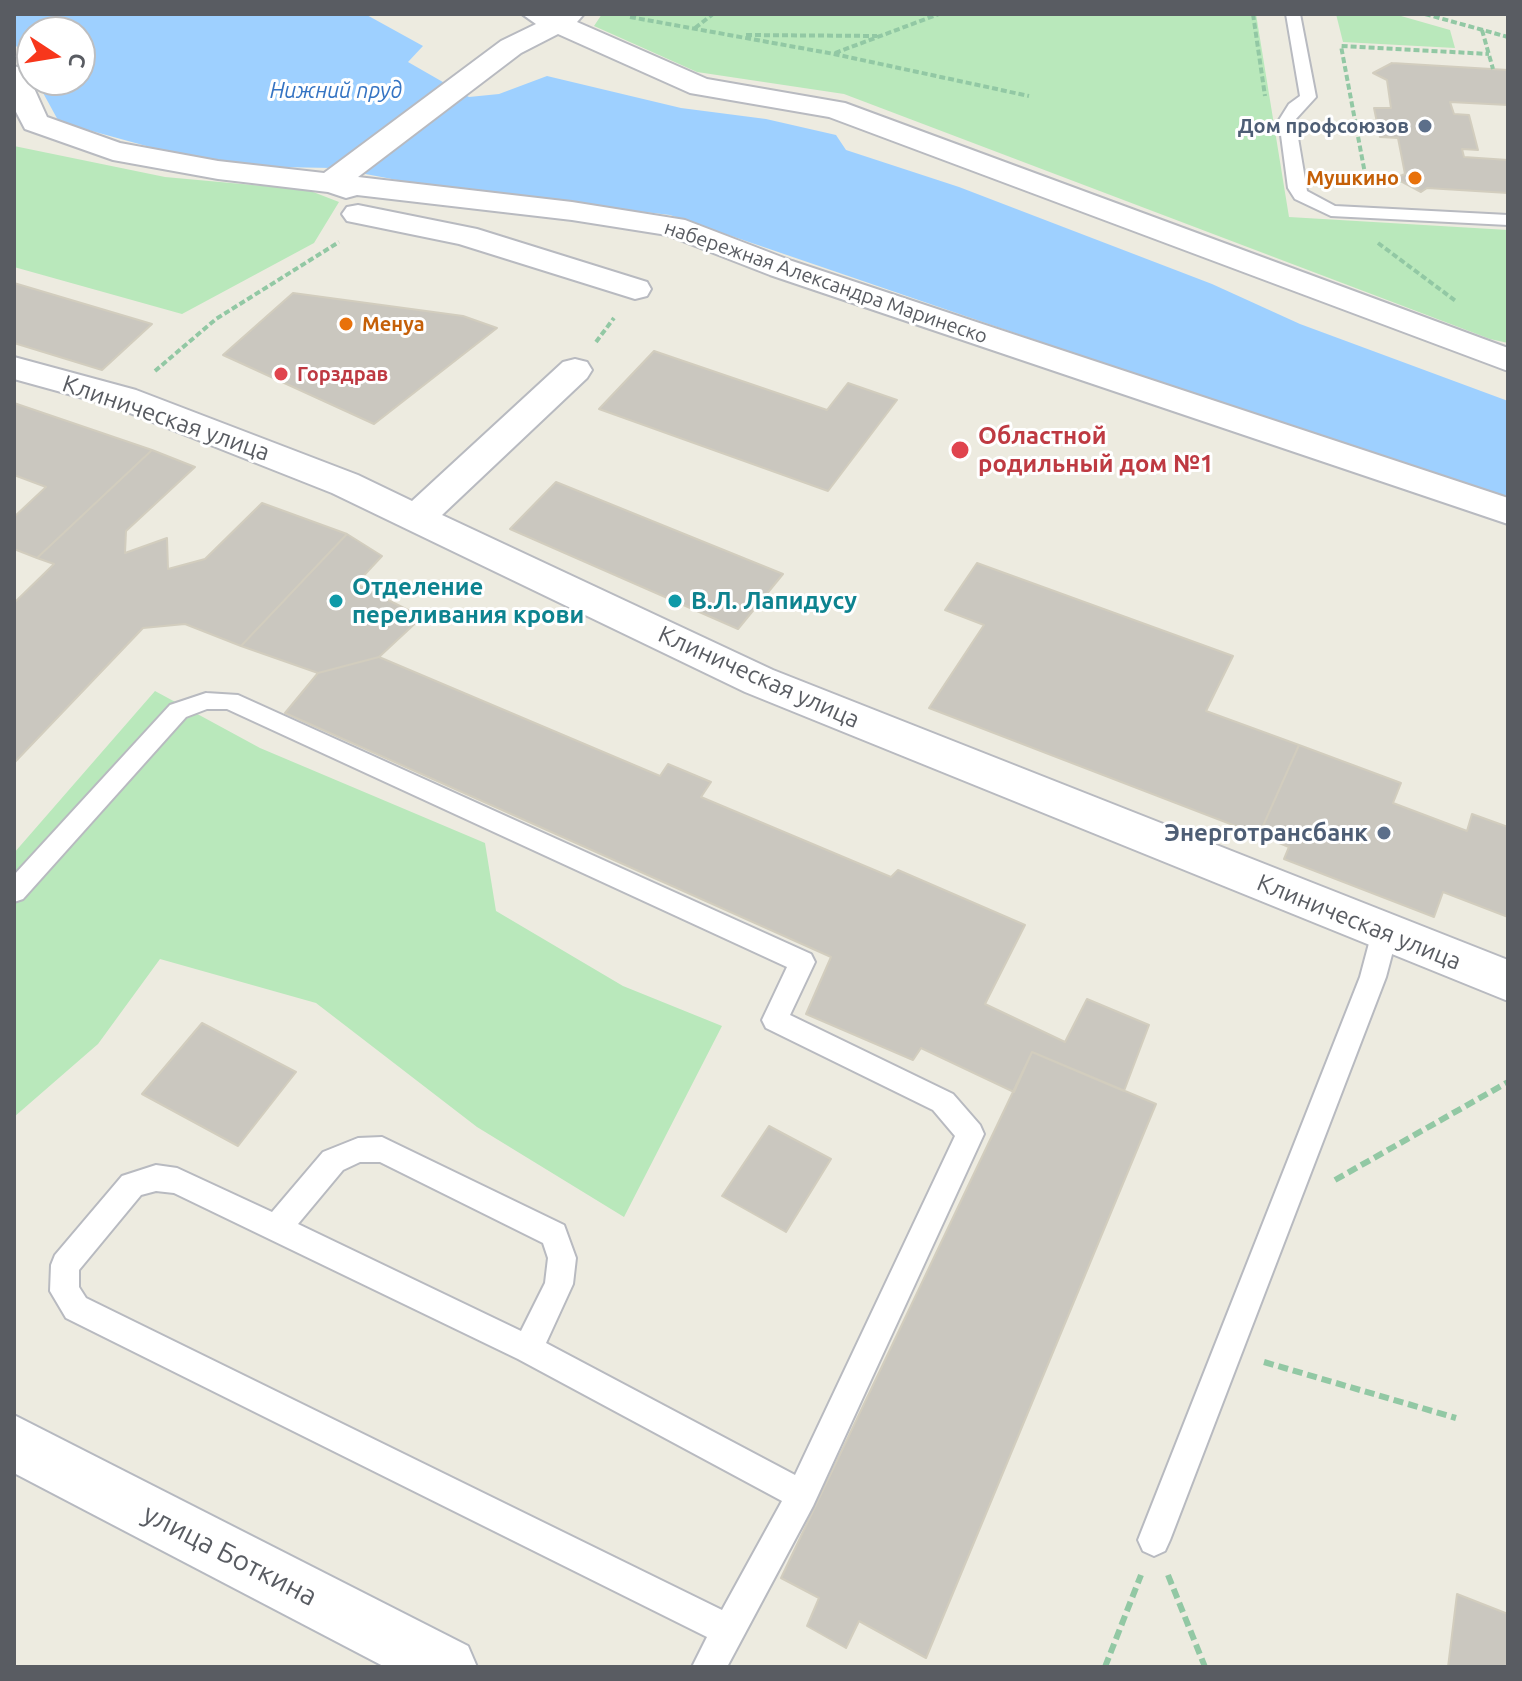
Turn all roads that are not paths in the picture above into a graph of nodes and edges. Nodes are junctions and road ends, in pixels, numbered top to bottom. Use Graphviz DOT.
graph roads {
  1 [pos="1293,14"];
  2 [pos="555,17"];
  3 [pos="14,75"];
  4 [pos="332,182"];
  5 [pos="1508,220"];
  6 [pos="635,289"];
  7 [pos="1508,360"];
  8 [pos="14,368"];
  9 [pos="575,370"];
  10 [pos="1508,511"];
  11 [pos="417,517"];
  12 [pos="14,892"];
  13 [pos="1385,932"];
  14 [pos="1508,981"];
  15 [pos="276,1229"];
  16 [pos="528,1349"];
  17 [pos="14,1443"];
  18 [pos="802,1495"];
  19 [pos="1154,1540"];
  20 [pos="727,1630"];
  21 [pos="447,1667"];
  22 [pos="709,1667"];
  1 -- 5 [label="lane"];
  2 -- 4 [label="street"];
  2 -- 7 [label="street"];
  3 -- 4 [label="street, набережная Александра Маринеско"];
  4 -- 6 [label="street"];
  4 -- 10 [label="street, набережная Александра Маринеско"];
  8 -- 11 [label="street, Клиническая улица"];
  9 -- 11 [label="street"];
  11 -- 13 [label="street, Клиническая улица"];
  12 -- 18 [label="lane"];
  13 -- 14 [label="street, Клиническая улица"];
  13 -- 19 [label="lane"];
  15 -- 16 [label="lane"];
  15 -- 16 [label="lane"];
  15 -- 20 [label="lane"];
  16 -- 18 [label="lane"];
  17 -- 21 [label="street, улица Боткина"];
  18 -- 20 [label="lane"];
  20 -- 22 [label="lane"];
}
